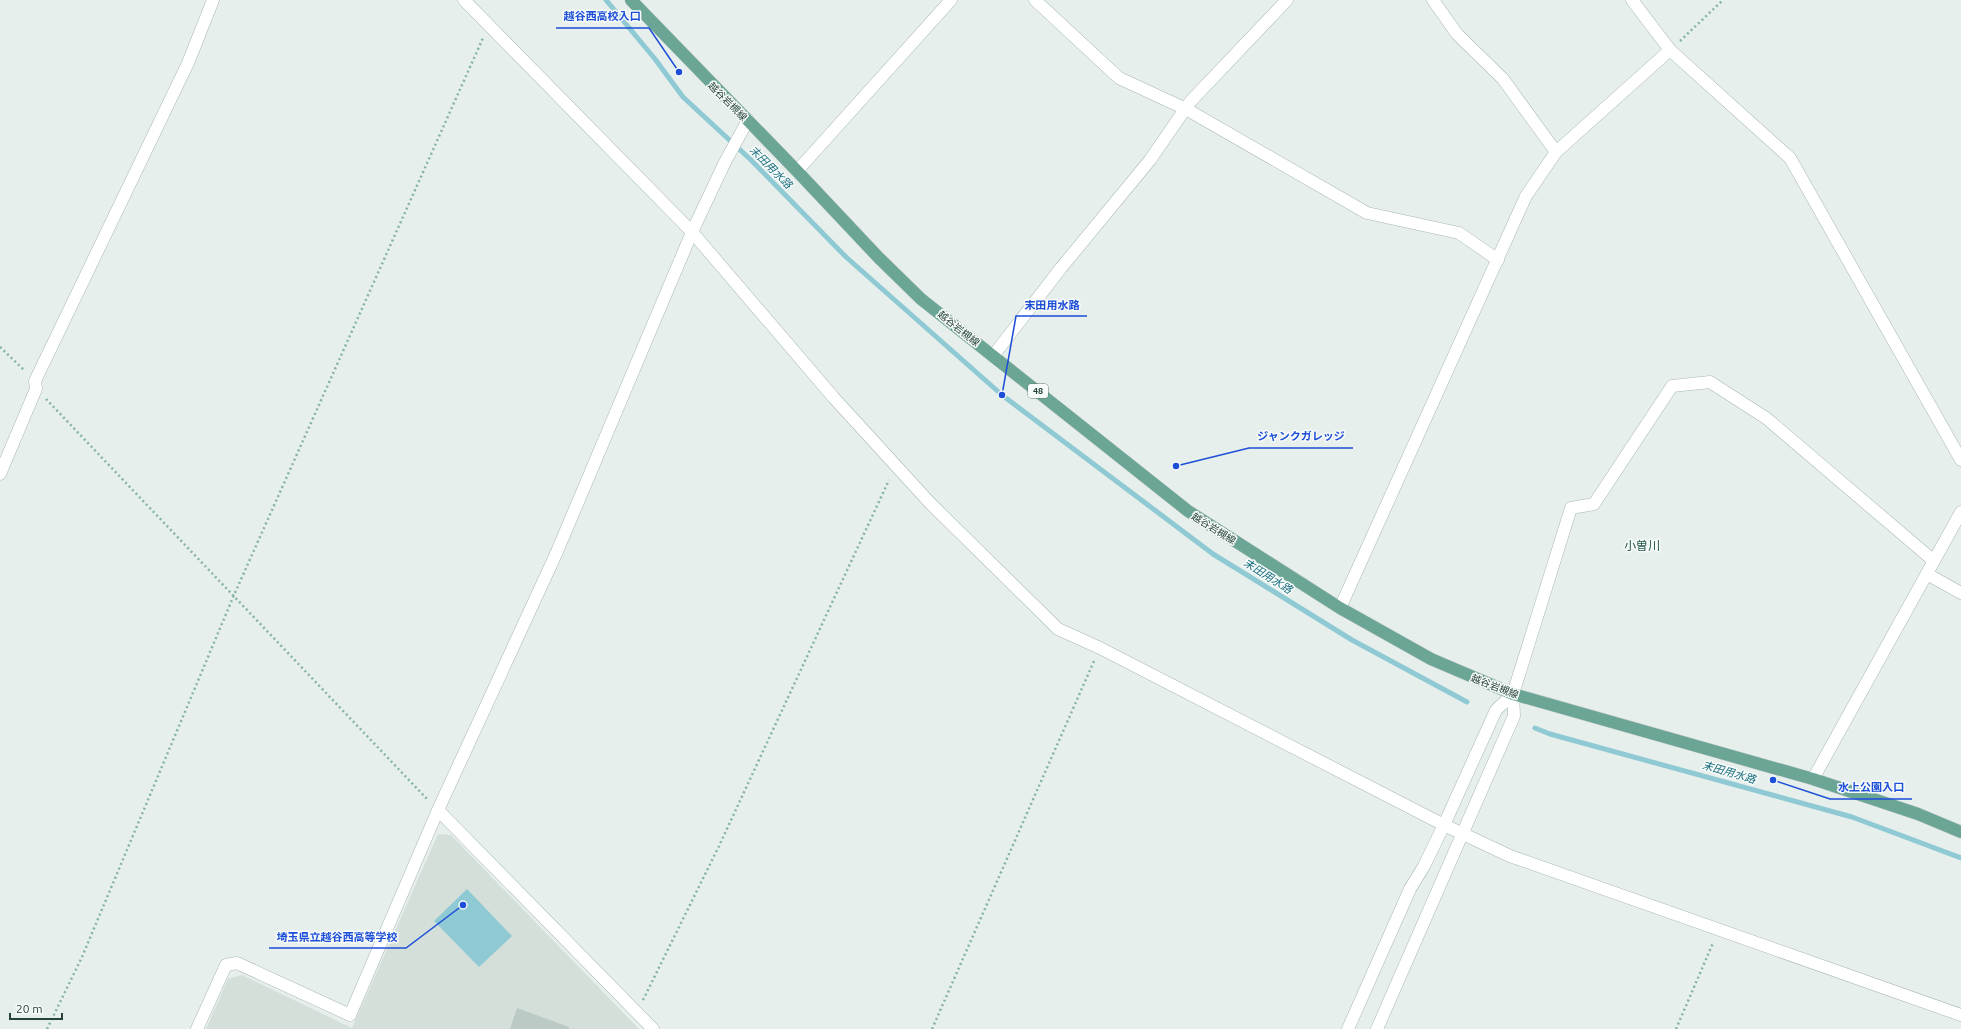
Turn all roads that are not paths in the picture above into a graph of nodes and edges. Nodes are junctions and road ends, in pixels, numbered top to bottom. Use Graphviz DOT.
graph roads {
  1 [pos="213,0"];
  2 [pos="464,0"];
  3 [pos="631,0"];
  4 [pos="951,0"];
  5 [pos="1035,0"];
  6 [pos="1287,0"];
  7 [pos="1433,0"];
  8 [pos="1632,0"];
  9 [pos="1670,50"];
  10 [pos="1186,109"];
  11 [pos="748,120"];
  12 [pos="1556,152"];
  13 [pos="797,170"];
  14 [pos="692,232"];
  15 [pos="1498,260"];
  16 [pos="993,356"];
  17 [pos="1961,460"];
  18 [pos="0,474"];
  19 [pos="1961,512"];
  20 [pos="1934,561"];
  21 [pos="1926,574"];
  22 [pos="1961,593"];
  23 [pos="1340,608"];
  24 [pos="1513,694"];
  25 [pos="1813,779"];
  26 [pos="438,810"];
  27 [pos="1444,825"];
  28 [pos="1961,832"];
  29 [pos="1464,834"];
  30 [pos="1961,1015"];
  31 [pos="197,1029"];
  32 [pos="653,1029"];
  33 [pos="1348,1029"];
  34 [pos="1377,1029"];
  1 -- 18 [label="street"];
  2 -- 14 [label="street"];
  3 -- 11 [label="main road, 越谷岩槻線 / 48"];
  4 -- 13 [label="street"];
  5 -- 10 [label="street"];
  6 -- 10 [label="street"];
  7 -- 12 [label="street"];
  8 -- 9 [label="street"];
  9 -- 12 [label="street"];
  9 -- 17 [label="street"];
  10 -- 15 [label="street"];
  10 -- 16 [label="street"];
  11 -- 13 [label="main road, 越谷岩槻線 / 48"];
  11 -- 14 [label="street"];
  12 -- 15 [label="street"];
  13 -- 16 [label="main road, 越谷岩槻線 / 48"];
  14 -- 26 [label="street"];
  14 -- 27 [label="street"];
  15 -- 23 [label="street"];
  16 -- 23 [label="main road, 越谷岩槻線 / 48"];
  19 -- 20 [label="street"];
  20 -- 21 [label="street"];
  20 -- 24 [label="street"];
  21 -- 22 [label="street"];
  21 -- 25 [label="street"];
  23 -- 24 [label="main road, 越谷岩槻線 / 48"];
  24 -- 25 [label="main road, 越谷岩槻線 / 48"];
  24 -- 27 [label="street"];
  24 -- 29 [label="street"];
  25 -- 28 [label="main road, 越谷岩槻線 / 48"];
  26 -- 31 [label="street"];
  26 -- 32 [label="street"];
  27 -- 29 [label="street"];
  27 -- 33 [label="street"];
  29 -- 30 [label="street"];
  29 -- 34 [label="street"];
}
